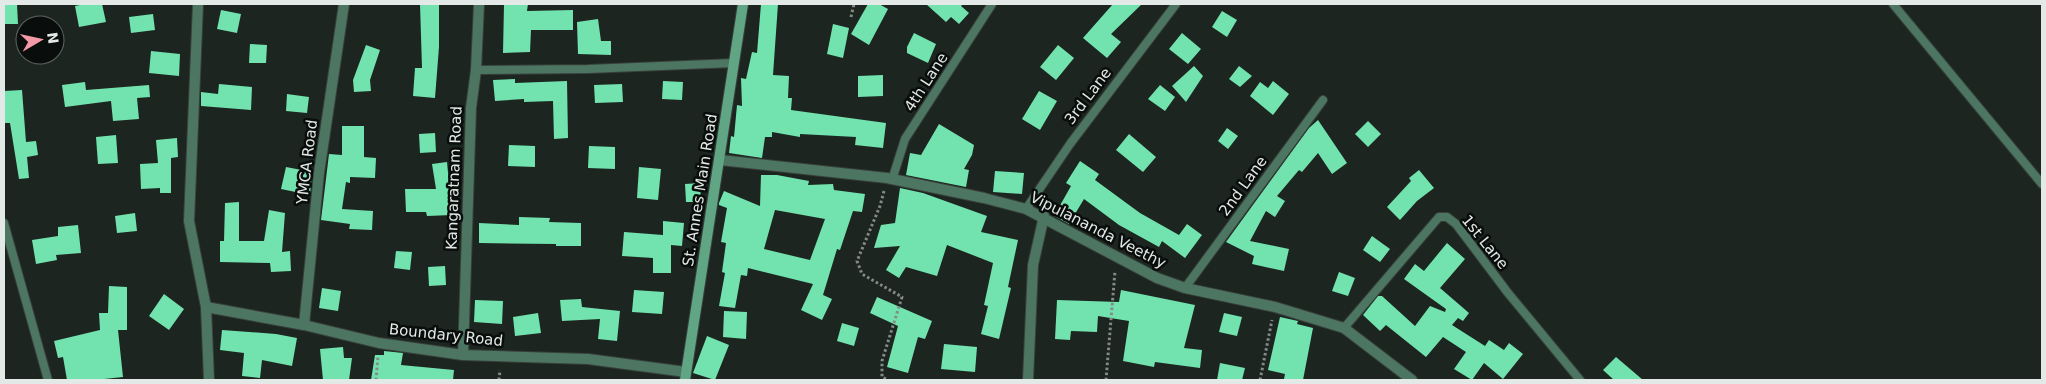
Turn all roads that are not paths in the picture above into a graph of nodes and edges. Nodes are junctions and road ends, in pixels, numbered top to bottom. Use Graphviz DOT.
graph roads {
  1 [pos="198,4"];
  2 [pos="344,4"];
  3 [pos="479,4"];
  4 [pos="743,4"];
  5 [pos="992,4"];
  6 [pos="1176,4"];
  7 [pos="1894,4"];
  8 [pos="734,63"];
  9 [pos="476,70"];
  10 [pos="1323,100"];
  11 [pos="720,160"];
  12 [pos="890,179"];
  13 [pos="2042,184"];
  14 [pos="1026,209"];
  15 [pos="1044,216"];
  16 [pos="4,223"];
  17 [pos="1186,288"];
  18 [pos="206,307"];
  19 [pos="304,325"];
  20 [pos="1344,328"];
  21 [pos="463,355"];
  22 [pos="685,376"];
  23 [pos="48,380"];
  24 [pos="209,380"];
  25 [pos="1028,380"];
  26 [pos="1412,380"];
  27 [pos="1580,380"];
  1 -- 18 [label="street"];
  2 -- 19 [label="street, YMCA Road"];
  3 -- 9 [label="street, Kangaratnam Road"];
  4 -- 8 [label="street, St. Annes Main Road"];
  5 -- 12 [label="lane, 4th Lane"];
  6 -- 14 [label="lane, 3rd Lane"];
  7 -- 13 [label="lane"];
  8 -- 9 [label="lane"];
  8 -- 11 [label="street, St. Annes Main Road"];
  9 -- 21 [label="street, Kangaratnam Road"];
  10 -- 17 [label="lane, 2nd Lane"];
  11 -- 12 [label="street, Vipulananda Veethy"];
  11 -- 22 [label="street, St. Annes Main Road"];
  12 -- 14 [label="street, Vipulananda Veethy"];
  14 -- 15 [label="street, Vipulananda Veethy"];
  15 -- 17 [label="street, Vipulananda Veethy"];
  15 -- 25 [label="street"];
  16 -- 23 [label="lane"];
  17 -- 20 [label="street, Vipulananda Veethy"];
  18 -- 19 [label="street, Boundary Road"];
  18 -- 24 [label="street"];
  19 -- 21 [label="street, Boundary Road"];
  20 -- 26 [label="street, Vipulananda Veethy"];
  20 -- 27 [label="lane, 1st Lane"];
  21 -- 22 [label="street, Boundary Road"];
}
